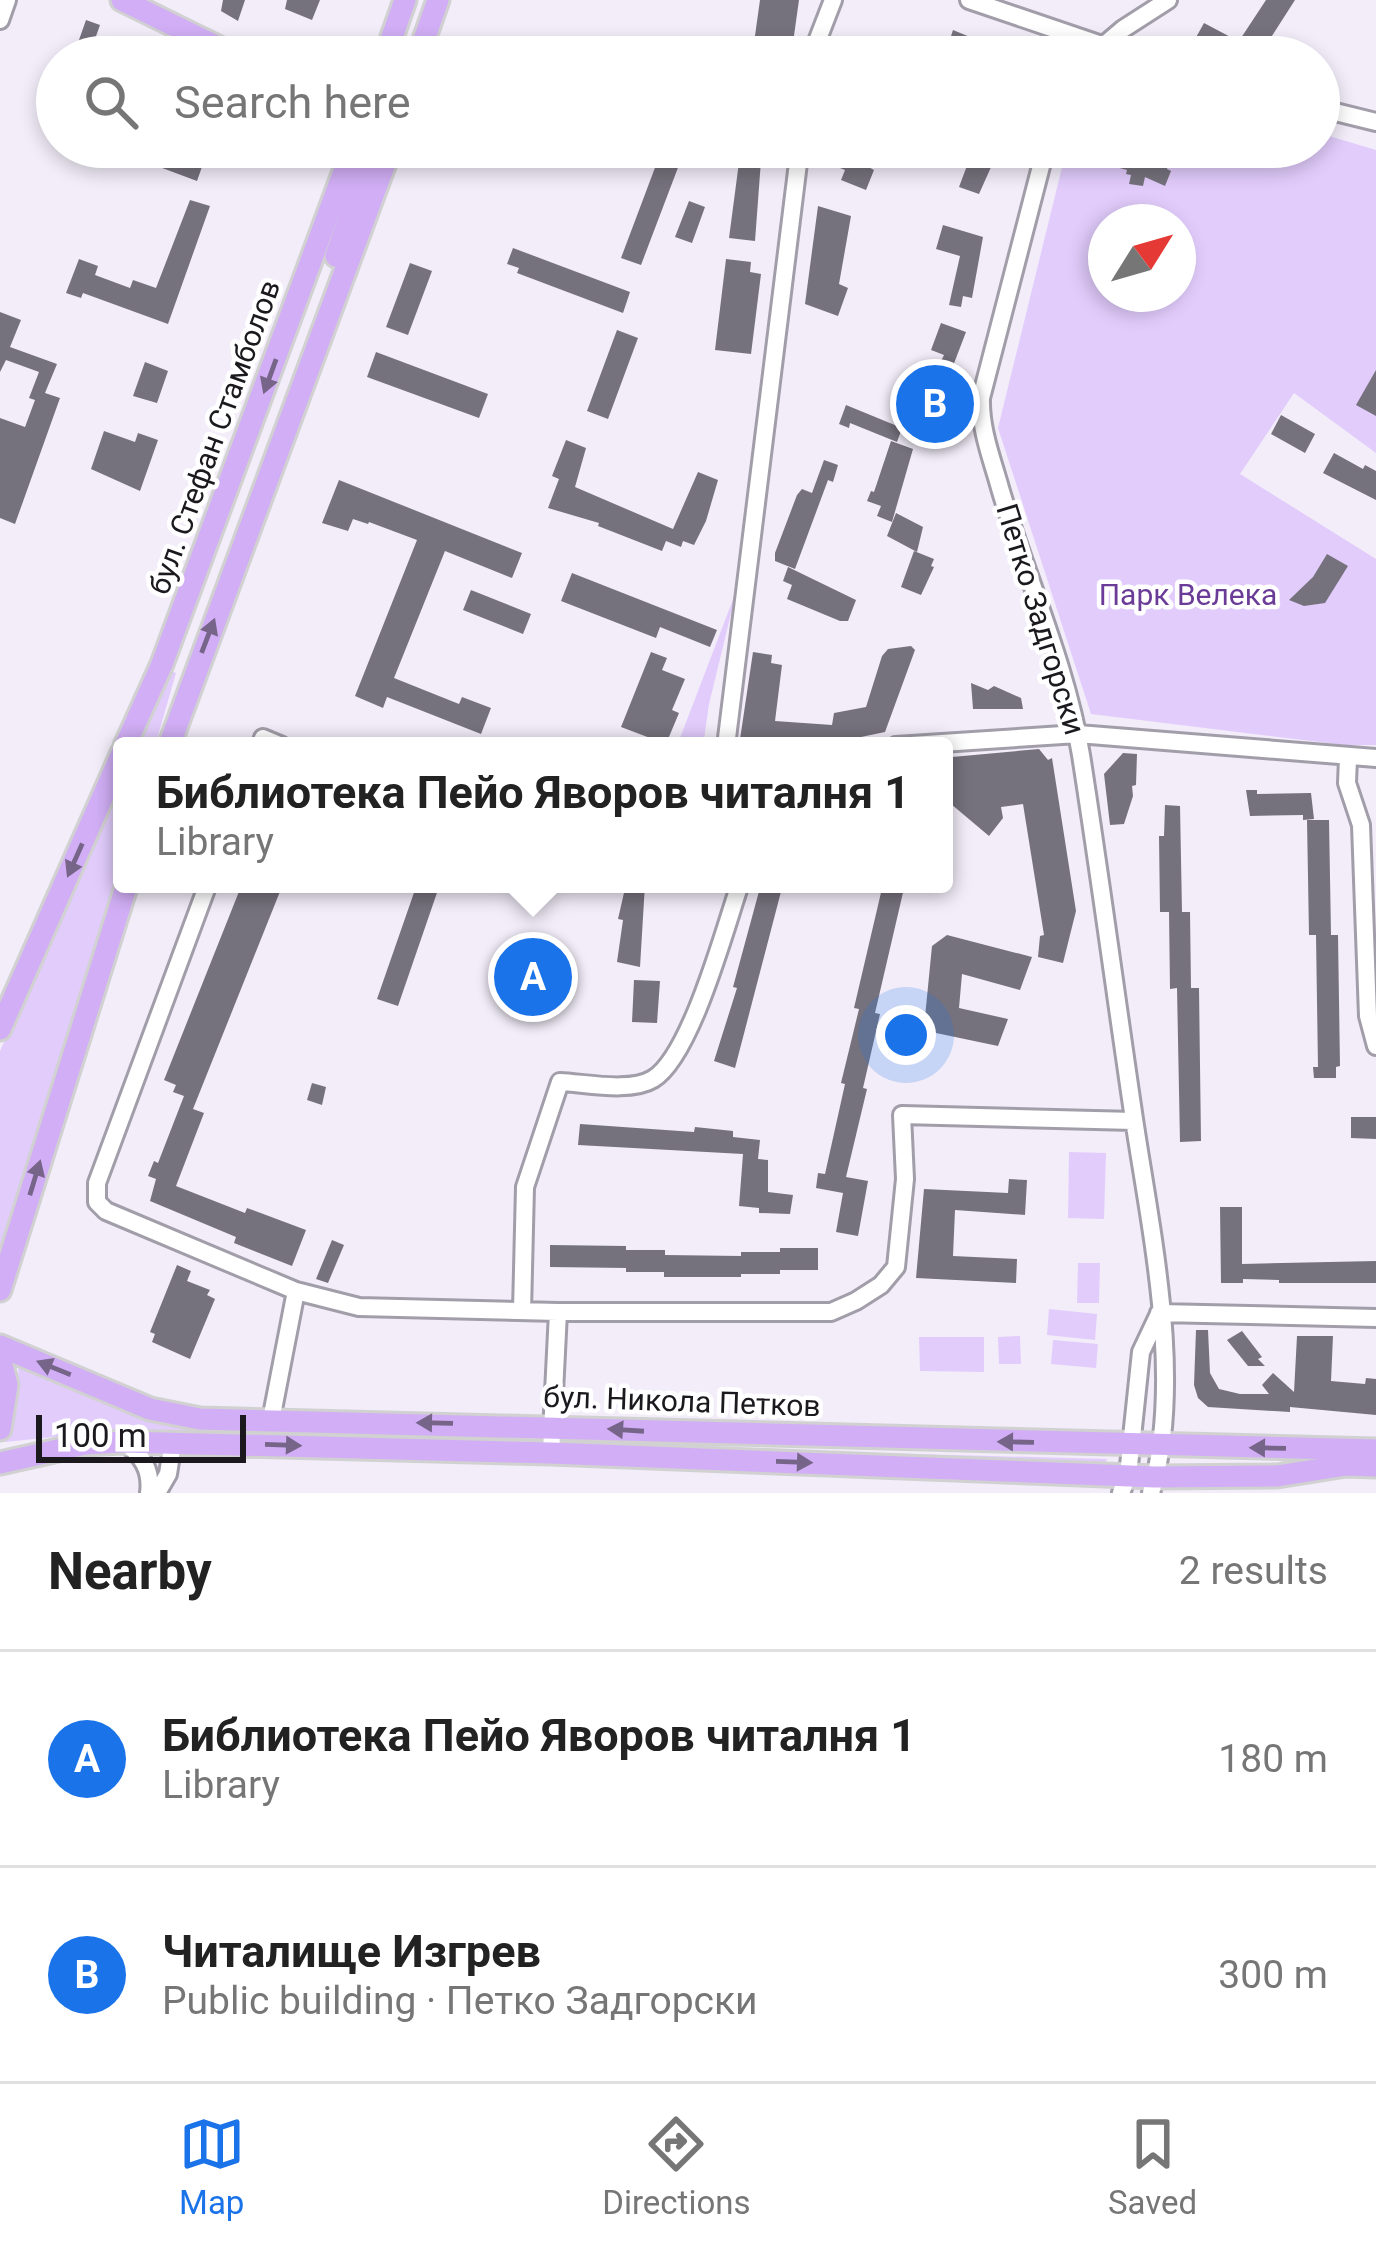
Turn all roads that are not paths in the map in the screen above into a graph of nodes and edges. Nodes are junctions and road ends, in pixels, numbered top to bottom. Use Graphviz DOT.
graph roads {
  1 [pos="8,0"];
  2 [pos="122,0"];
  3 [pos="405,0"];
  4 [pos="438,0"];
  5 [pos="832,0"];
  6 [pos="969,0"];
  7 [pos="1168,0"];
  8 [pos="0,20"];
  9 [pos="195,36"];
  10 [pos="392,36"];
  11 [pos="425,36"];
  12 [pos="819,36"];
  13 [pos="1057,36"];
  14 [pos="1118,36"];
  15 [pos="1340,113"];
  16 [pos="1376,122"];
  17 [pos="345,168"];
  18 [pos="366,168"];
  19 [pos="383,168"];
  20 [pos="797,168"];
  21 [pos="1041,168"];
  22 [pos="324,322"];
  23 [pos="1078,734"];
  24 [pos="130,737"];
  25 [pos="172,737"];
  26 [pos="727,737"];
  27 [pos="953,742"];
  28 [pos="1348,758"];
  29 [pos="1376,758"];
  30 [pos="113,775"];
  31 [pos="124,893"];
  32 [pos="205,893"];
  33 [pos="737,893"];
  34 [pos="0,1029"];
  35 [pos="1376,1046"];
  36 [pos="1134,1121"];
  37 [pos="0,1290"];
  38 [pos="296,1291"];
  39 [pos="522,1311"];
  40 [pos="558,1312"];
  41 [pos="1159,1313"];
  42 [pos="1376,1318"];
  43 [pos="0,1346"];
  44 [pos="0,1358"];
  45 [pos="271,1420"];
  46 [pos="552,1425"];
  47 [pos="0,1429"];
  48 [pos="123,1442"];
  49 [pos="173,1442"];
  50 [pos="1133,1443"];
  51 [pos="1160,1445"];
  52 [pos="1376,1450"];
  53 [pos="551,1453"];
  54 [pos="0,1462"];
  55 [pos="1376,1466"];
  56 [pos="1047,1472"];
  57 [pos="1125,1484"];
  58 [pos="1153,1485"];
  59 [pos="153,1493"];
  60 [pos="1088,1493"];
  1 -- 8 [label="street"];
  2 -- 9 [label="main road"];
  3 -- 10 [label="main road"];
  4 -- 11 [label="main road"];
  5 -- 12 [label="street"];
  6 -- 13 [label="street"];
  7 -- 14 [label="street"];
  15 -- 16 [label="street"];
  17 -- 24 [label="main road, бул. Стефан Стамболов, one-way"];
  18 -- 22 [label="main road"];
  19 -- 22 [label="main road, бул. Стефан Стамболов"];
  20 -- 26 [label="street"];
  21 -- 23 [label="street, Петко Задгорски"];
  25 -- 22 [label="main road, бул. Стефан Стамболов, one-way"];
  23 -- 27 [label="street"];
  23 -- 28 [label="street"];
  23 -- 36 [label="street, Петко Задгорски"];
  28 -- 29 [label="street"];
  28 -- 35 [label="street"];
  30 -- 34 [label="main road, бул. Стефан Стамболов, one-way"];
  37 -- 31 [label="main road, one-way"];
  32 -- 38 [label="street"];
  33 -- 39 [label="street"];
  36 -- 40 [label="street"];
  36 -- 41 [label="street, Петко Задгорски"];
  38 -- 39 [label="street"];
  38 -- 45 [label="street"];
  39 -- 40 [label="street"];
  40 -- 46 [label="street"];
  41 -- 42 [label="street"];
  41 -- 50 [label="street"];
  41 -- 51 [label="street, Петко Задгорски"];
  45 -- 43 [label="main road, бул. Никола Петков, one-way"];
  44 -- 47 [label="main road"];
  46 -- 45 [label="main road, бул. Никола Петков, one-way"];
  50 -- 46 [label="main road, бул. Никола Петков, one-way"];
  46 -- 53 [label="street"];
  48 -- 49 [label="main road, бул. Никола Петков"];
  48 -- 54 [label="main road, бул. Никола Петков"];
  48 -- 59 [label="street"];
  49 -- 53 [label="main road, бул. Никола Петков, one-way"];
  49 -- 59 [label="street"];
  50 -- 51 [label="main road, бул. Никола Петков"];
  50 -- 57 [label="street"];
  52 -- 51 [label="main road, бул. Никола Петков, one-way"];
  51 -- 58 [label="street, Петко Задгорски"];
  53 -- 56 [label="main road, бул. Никола Петков, one-way"];
  55 -- 58 [label="main road, бул. Никола Петков"];
  56 -- 57 [label="main road, бул. Никола Петков"];
  56 -- 60 [label="main road"];
  57 -- 58 [label="main road, бул. Никола Петков"];
}
